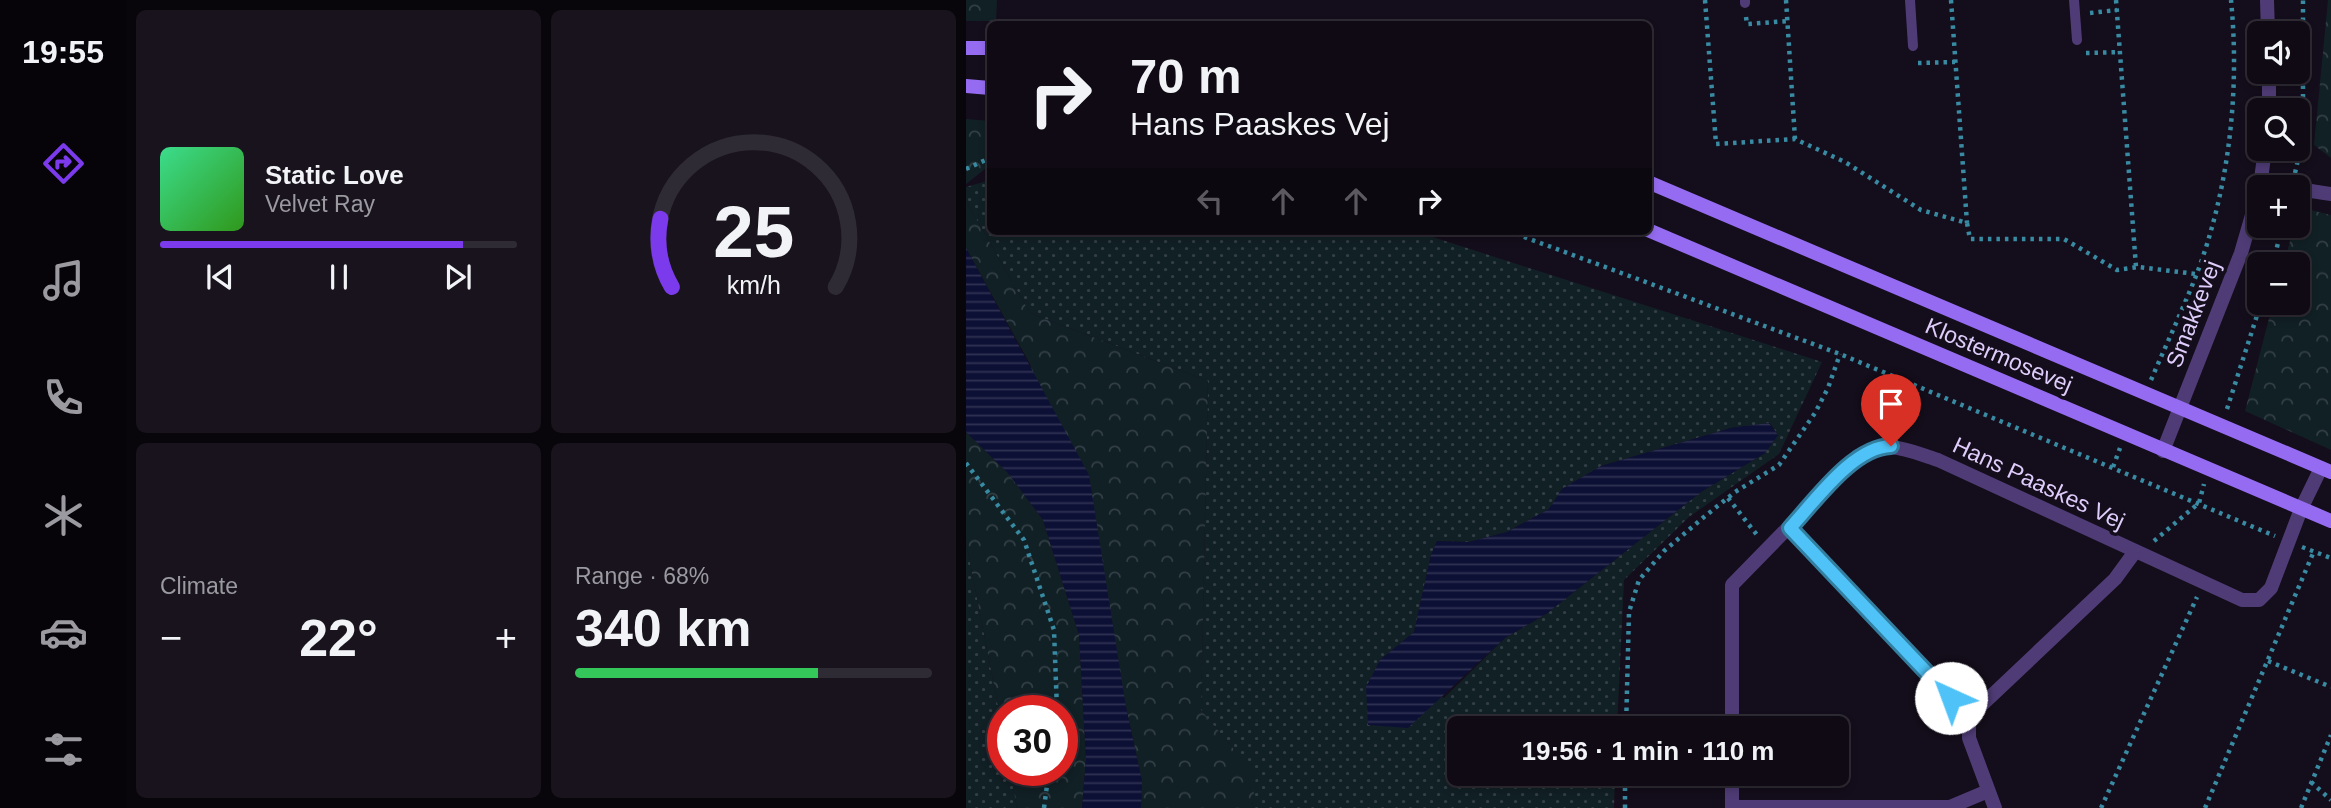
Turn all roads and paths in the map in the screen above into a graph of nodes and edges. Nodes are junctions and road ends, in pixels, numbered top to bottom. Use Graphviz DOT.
graph roads {
  1 [pos="1706,0"];
  2 [pos="1786,0"];
  3 [pos="1910,0"];
  4 [pos="1951,0"];
  5 [pos="2074,0"];
  6 [pos="2116,0"];
  7 [pos="2231,0"];
  8 [pos="2267,0"];
  9 [pos="2303,0"];
  10 [pos="1745,1"];
  11 [pos="2117,10"];
  12 [pos="2075,14"];
  13 [pos="1788,21"];
  14 [pos="2268,21"];
  15 [pos="2077,40"];
  16 [pos="1913,46"];
  17 [pos="966,48"];
  18 [pos="987,48"];
  19 [pos="2120,52"];
  20 [pos="1955,62"];
  21 [pos="966,86"];
  22 [pos="987,88"];
  23 [pos="1795,139"];
  24 [pos="987,159"];
  25 [pos="966,169"];
  26 [pos="2296,175"];
  27 [pos="1652,184"];
  28 [pos="2310,188"];
  29 [pos="2331,194"];
  30 [pos="1967,223"];
  31 [pos="1652,232"];
  32 [pos="2247,233"];
  33 [pos="1519,235"];
  34 [pos="2136,267"];
  35 [pos="2196,274"];
  36 [pos="2257,315"];
  37 [pos="1840,354"];
  38 [pos="2145,394"];
  39 [pos="2180,409"];
  40 [pos="2222,427"];
  41 [pos="2126,435"];
  42 [pos="2164,451"];
  43 [pos="966,463"];
  44 [pos="2113,467"];
  45 [pos="2209,470"];
  46 [pos="2326,470"];
  47 [pos="1728,498"];
  48 [pos="2199,503"];
  49 [pos="2301,509"];
  50 [pos="2331,521"];
  51 [pos="1790,528"];
  52 [pos="2287,542"];
  53 [pos="1768,550"];
  54 [pos="2314,551"];
  55 [pos="2137,554"];
  56 [pos="2331,558"];
  57 [pos="2203,583"];
  58 [pos="2268,661"];
  59 [pos="2331,687"];
  60 [pos="1056,695"];
  61 [pos="1626,716"];
  62 [pos="1732,716"];
  63 [pos="1969,717"];
  64 [pos="2331,735"];
  65 [pos="2311,782"];
  66 [pos="1047,786"];
  67 [pos="1625,786"];
  68 [pos="1732,786"];
  69 [pos="1988,791"];
  70 [pos="2331,800"];
  71 [pos="1732,807"];
  72 [pos="1044,808"];
  73 [pos="1625,808"];
  74 [pos="1995,808"];
  75 [pos="2102,808"];
  76 [pos="2205,808"];
  77 [pos="2301,808"];
  1 -- 23 [label="path"];
  2 -- 13 [label="path"];
  3 -- 16 [label="lane"];
  4 -- 20 [label="path"];
  5 -- 12 [label="lane"];
  6 -- 11 [label="path"];
  7 -- 35 [label="path"];
  8 -- 14 [label="street"];
  9 -- 26 [label="path"];
  10 -- 13 [label="path"];
  11 -- 12 [label="path"];
  11 -- 19 [label="path"];
  12 -- 15 [label="lane"];
  13 -- 23 [label="path"];
  15 -- 19 [label="path"];
  16 -- 20 [label="path"];
  17 -- 18 [label="main road"];
  19 -- 34 [label="path"];
  20 -- 30 [label="path"];
  21 -- 22 [label="main road"];
  23 -- 30 [label="path"];
  24 -- 25 [label="path"];
  27 -- 38 [label="main road, Klostermosevej"];
  28 -- 29 [label="street"];
  30 -- 34 [label="path"];
  31 -- 41 [label="main road, Klostermosevej"];
  32 -- 39 [label="street, Smakkevej"];
  33 -- 37 [label="path"];
  34 -- 35 [label="path"];
  35 -- 38 [label="path"];
  36 -- 40 [label="path"];
  37 -- 44 [label="path"];
  37 -- 47 [label="path"];
  38 -- 39 [label="main road, Klostermosevej"];
  39 -- 40 [label="main road, Klostermosevej"];
  39 -- 42 [label="street, Smakkevej"];
  40 -- 46 [label="main road, Klostermosevej"];
  41 -- 42 [label="main road, Klostermosevej"];
  41 -- 44 [label="path"];
  42 -- 45 [label="main road, Klostermosevej"];
  43 -- 60 [label="path"];
  44 -- 48 [label="path"];
  45 -- 48 [label="path"];
  45 -- 49 [label="main road, Klostermosevej"];
  46 -- 49 [label="street, Hans Paaskes Vej"];
  47 -- 53 [label="path"];
  47 -- 61 [label="path"];
  48 -- 52 [label="path"];
  48 -- 55 [label="path"];
  49 -- 50 [label="main road, Klostermosevej"];
  49 -- 52 [label="street, Hans Paaskes Vej"];
  51 -- 53 [label="street, Hans Paaskes Vej"];
  51 -- 55 [label="street, Hans Paaskes Vej"];
  51 -- 63 [label="street"];
  52 -- 54 [label="path"];
  52 -- 57 [label="street, Hans Paaskes Vej"];
  53 -- 62 [label="street, Hans Paaskes Vej"];
  54 -- 56 [label="path"];
  54 -- 58 [label="path"];
  55 -- 57 [label="street, Hans Paaskes Vej"];
  55 -- 63 [label="street, Hans Paaskes Vej"];
  57 -- 75 [label="path"];
  58 -- 59 [label="path"];
  58 -- 76 [label="path"];
  63 -- 69 [label="street"];
  64 -- 65 [label="path"];
  65 -- 70 [label="path"];
  65 -- 77 [label="path"];
  66 -- 72 [label="path"];
  67 -- 73 [label="path"];
  68 -- 71 [label="street"];
  69 -- 71 [label="street"];
  69 -- 74 [label="street"];
}
